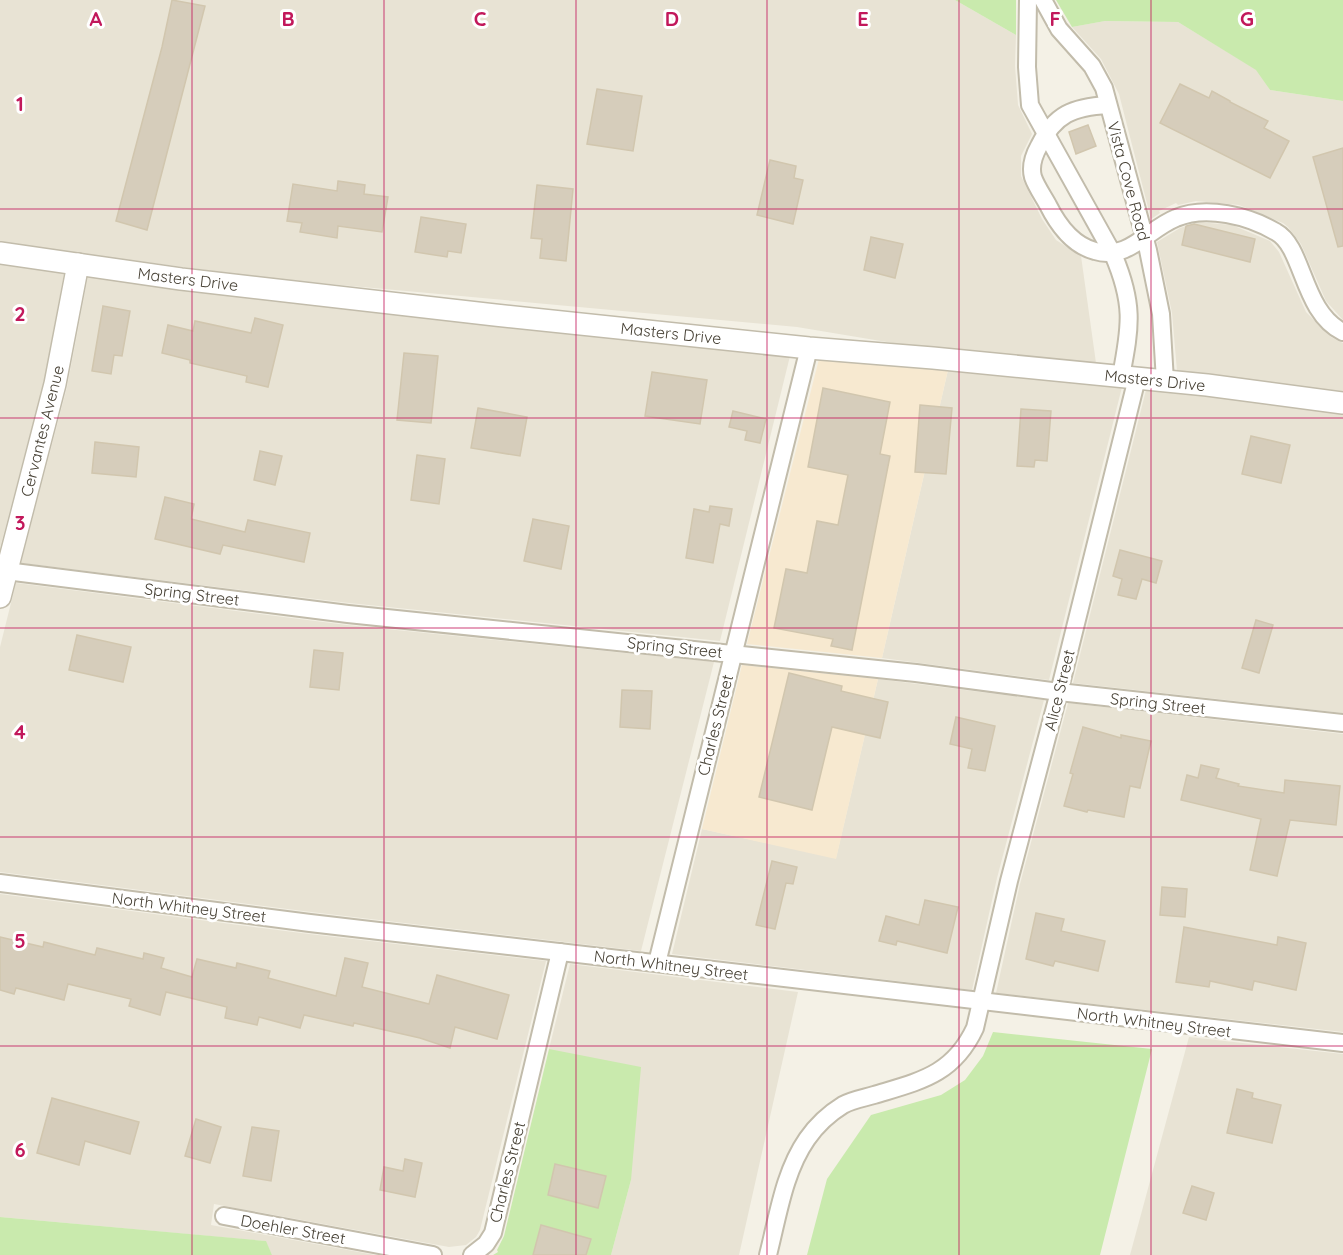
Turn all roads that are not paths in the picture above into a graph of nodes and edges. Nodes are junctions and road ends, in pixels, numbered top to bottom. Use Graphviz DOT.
graph roads {
  1 [pos="1028,0"];
  2 [pos="1042,0"];
  3 [pos="1108,105"];
  4 [pos="1045,134"];
  5 [pos="1144,236"];
  6 [pos="0,253"];
  7 [pos="1113,254"];
  8 [pos="78,264"];
  9 [pos="1343,332"];
  10 [pos="809,348"];
  11 [pos="1129,377"];
  12 [pos="1165,381"];
  13 [pos="1343,403"];
  14 [pos="6,572"];
  15 [pos="0,597"];
  16 [pos="732,653"];
  17 [pos="1059,692"];
  18 [pos="1343,723"];
  19 [pos="0,883"];
  20 [pos="560,952"];
  21 [pos="657,963"];
  22 [pos="982,1002"];
  23 [pos="1343,1043"];
  24 [pos="224,1216"];
  25 [pos="477,1252"];
  26 [pos="433,1255"];
  27 [pos="768,1255"];
  1 -- 4 [label="street"];
  2 -- 3 [label="street, Vista Cove Road"];
  3 -- 4 [label="street"];
  3 -- 5 [label="street, Vista Cove Road"];
  4 -- 7 [label="street"];
  4 -- 7 [label="street"];
  5 -- 7 [label="street"];
  5 -- 9 [label="street"];
  5 -- 12 [label="street, Vista Cove Road"];
  6 -- 8 [label="street, Masters Drive"];
  7 -- 11 [label="street"];
  8 -- 10 [label="street, Masters Drive"];
  8 -- 14 [label="street, Cervantes Avenue"];
  10 -- 11 [label="street, Masters Drive"];
  10 -- 16 [label="street, Charles Street"];
  11 -- 12 [label="street, Masters Drive"];
  11 -- 17 [label="street, Alice Street"];
  12 -- 13 [label="street, Masters Drive"];
  14 -- 15 [label="street, Cervantes Avenue"];
  14 -- 16 [label="street, Spring Street"];
  16 -- 17 [label="street, Spring Street"];
  16 -- 21 [label="street, Charles Street"];
  17 -- 18 [label="street, Spring Street"];
  17 -- 22 [label="street, Alice Street"];
  19 -- 20 [label="street, North Whitney Street"];
  20 -- 21 [label="street, North Whitney Street"];
  20 -- 25 [label="street, Charles Street"];
  21 -- 22 [label="street, North Whitney Street"];
  22 -- 23 [label="street, North Whitney Street"];
  22 -- 27 [label="street, Alice Street"];
  24 -- 26 [label="street, Doehler Street"];
}
